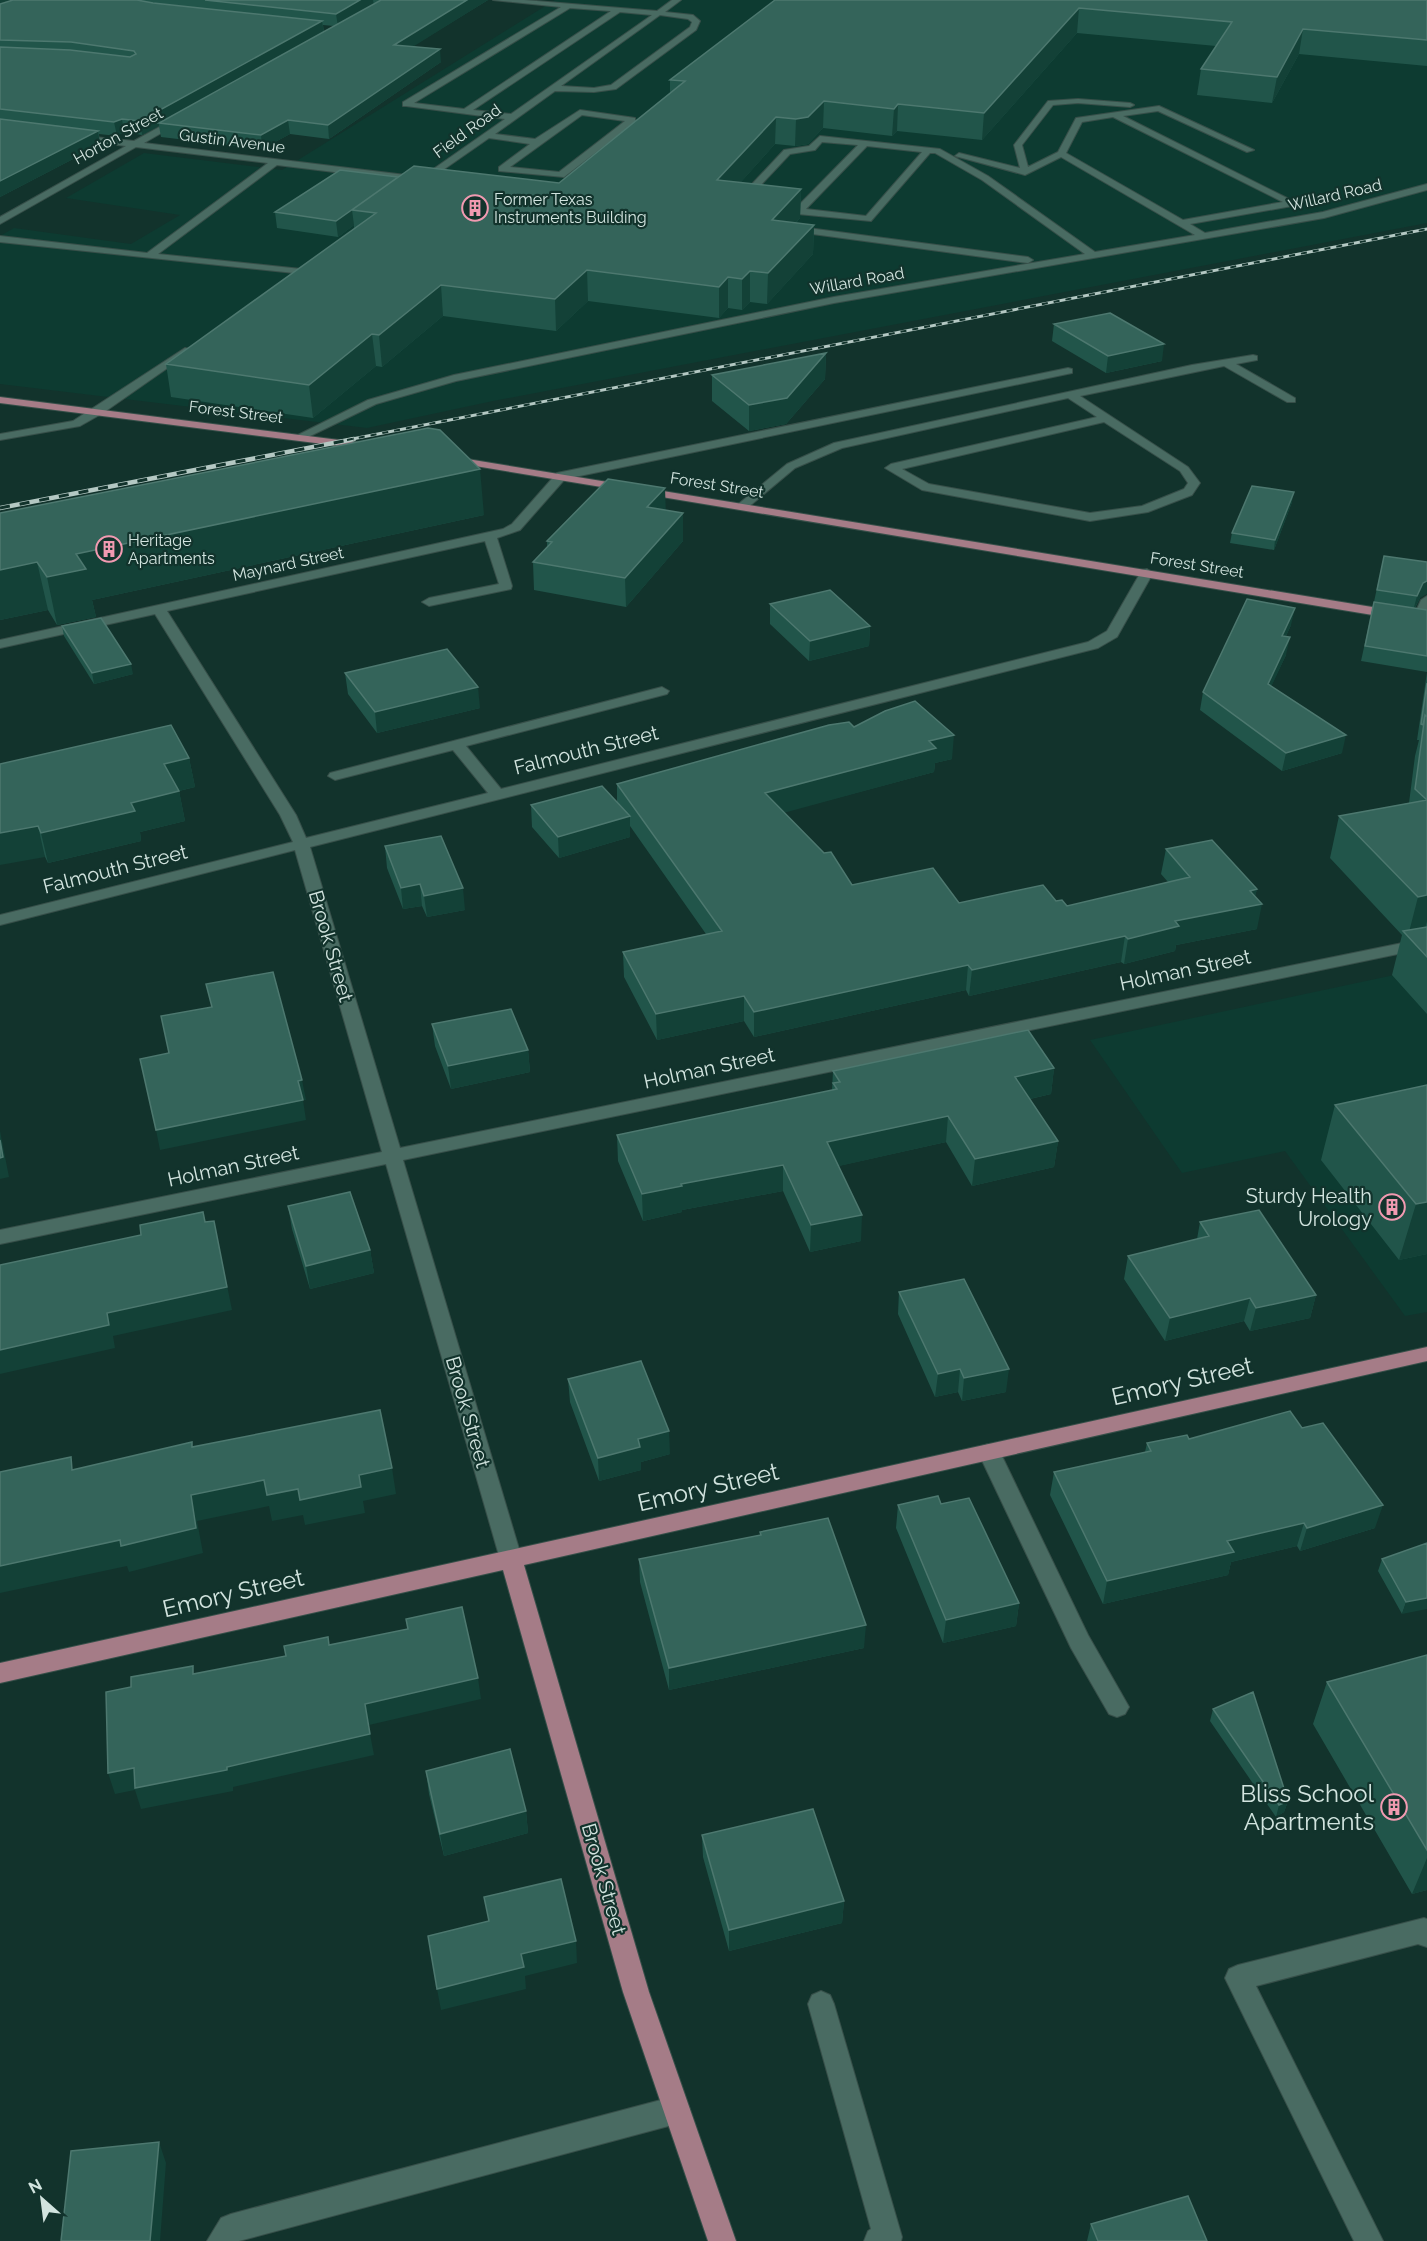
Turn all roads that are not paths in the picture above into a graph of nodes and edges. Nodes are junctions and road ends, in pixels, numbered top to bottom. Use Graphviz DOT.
graph roads {
  1 [pos="497,0"];
  2 [pos="678,0"];
  3 [pos="568,6"];
  4 [pos="618,10"];
  5 [pos="659,13"];
  6 [pos="552,88"];
  7 [pos="1159,108"];
  8 [pos="192,111"];
  9 [pos="466,111"];
  10 [pos="1115,115"];
  11 [pos="512,117"];
  12 [pos="487,135"];
  13 [pos="67,136"];
  14 [pos="537,142"];
  15 [pos="865,143"];
  16 [pos="133,144"];
  17 [pos="1250,150"];
  18 [pos="932,151"];
  19 [pos="1061,154"];
  20 [pos="275,162"];
  21 [pos="1025,172"];
  22 [pos="424,180"];
  23 [pos="415,187"];
  24 [pos="1427,187"];
  25 [pos="748,206"];
  26 [pos="768,208"];
  27 [pos="799,211"];
  28 [pos="0,221"];
  29 [pos="1181,223"];
  30 [pos="808,231"];
  31 [pos="1203,236"];
  32 [pos="0,239"];
  33 [pos="1093,255"];
  34 [pos="149,256"];
  35 [pos="1047,263"];
  36 [pos="310,265"];
  37 [pos="301,272"];
  38 [pos="291,279"];
  39 [pos="197,344"];
  40 [pos="1253,358"];
  41 [pos="1226,363"];
  42 [pos="1068,371"];
  43 [pos="1071,395"];
  44 [pos="0,400"];
  45 [pos="1291,400"];
  46 [pos="99,411"];
  47 [pos="1106,418"];
  48 [pos="302,436"];
  49 [pos="0,437"];
  50 [pos="380,448"];
  51 [pos="435,457"];
  52 [pos="561,476"];
  53 [pos="742,506"];
  54 [pos="490,536"];
  55 [pos="1147,573"];
  56 [pos="1427,600"];
  57 [pos="429,603"];
  58 [pos="159,609"];
  59 [pos="1424,619"];
  60 [pos="0,644"];
  61 [pos="662,691"];
  62 [pos="456,744"];
  63 [pos="335,776"];
  64 [pos="497,794"];
  65 [pos="301,843"];
  66 [pos="0,920"];
  67 [pos="1427,943"];
  68 [pos="393,1156"];
  69 [pos="0,1237"];
  70 [pos="1427,1354"];
  71 [pos="989,1452"];
  72 [pos="512,1559"];
  73 [pos="0,1673"];
  74 [pos="1117,1707"];
  75 [pos="1427,1935"];
  76 [pos="821,2004"];
  77 [pos="676,2110"];
  78 [pos="885,2240"];
  79 [pos="221,2241"];
  80 [pos="722,2241"];
  81 [pos="1369,2241"];
  1 -- 3 [label="street"];
  2 -- 5 [label="street, Field Road"];
  3 -- 4 [label="street"];
  3 -- 9 [label="street"];
  4 -- 5 [label="street"];
  4 -- 9 [label="street"];
  5 -- 6 [label="street, Field Road"];
  5 -- 6 [label="street"];
  6 -- 11 [label="street, Field Road"];
  7 -- 10 [label="street"];
  7 -- 17 [label="street"];
  7 -- 21 [label="street"];
  8 -- 16 [label="street, Horton Street"];
  9 -- 11 [label="street"];
  10 -- 19 [label="street"];
  10 -- 29 [label="street"];
  11 -- 12 [label="street, Field Road"];
  12 -- 14 [label="street"];
  12 -- 22 [label="street, Field Road"];
  13 -- 16 [label="street, Gustin Avenue"];
  14 -- 14 [label="street"];
  15 -- 18 [label="street"];
  15 -- 25 [label="street"];
  15 -- 27 [label="street"];
  16 -- 20 [label="street, Gustin Avenue"];
  16 -- 28 [label="street, Horton Street"];
  18 -- 21 [label="street"];
  18 -- 27 [label="street"];
  18 -- 33 [label="street"];
  19 -- 21 [label="street"];
  19 -- 29 [label="street"];
  20 -- 22 [label="street, Gustin Avenue"];
  20 -- 34 [label="street"];
  22 -- 23 [label="street, Field Road"];
  24 -- 31 [label="street, Willard Road"];
  26 -- 27 [label="street"];
  29 -- 31 [label="street"];
  30 -- 35 [label="street"];
  31 -- 33 [label="street, Willard Road"];
  32 -- 34 [label="street"];
  33 -- 35 [label="street, Willard Road"];
  34 -- 37 [label="street"];
  35 -- 48 [label="street, Willard Road"];
  36 -- 37 [label="street"];
  37 -- 38 [label="street"];
  39 -- 46 [label="street"];
  40 -- 41 [label="street"];
  41 -- 43 [label="street"];
  41 -- 45 [label="street"];
  42 -- 52 [label="street"];
  43 -- 47 [label="street"];
  43 -- 53 [label="street"];
  44 -- 46 [label="main road, Forest Street"];
  46 -- 48 [label="main road, Forest Street"];
  46 -- 49 [label="street"];
  47 -- 47 [label="street"];
  48 -- 50 [label="main road, Forest Street"];
  51 -- 52 [label="main road, Forest Street"];
  52 -- 53 [label="main road, Forest Street"];
  52 -- 54 [label="street, Maynard Street"];
  53 -- 55 [label="main road, Forest Street"];
  54 -- 57 [label="street"];
  54 -- 58 [label="street, Maynard Street"];
  55 -- 59 [label="main road, Forest Street"];
  55 -- 64 [label="street, Falmouth Street"];
  56 -- 59 [label="street"];
  58 -- 60 [label="street, Maynard Street"];
  58 -- 65 [label="street, Brook Street"];
  61 -- 62 [label="street"];
  62 -- 63 [label="street"];
  62 -- 64 [label="street"];
  64 -- 65 [label="street, Falmouth Street"];
  65 -- 66 [label="street, Falmouth Street"];
  65 -- 68 [label="street, Brook Street"];
  67 -- 68 [label="street, Holman Street"];
  68 -- 69 [label="street, Holman Street"];
  68 -- 72 [label="street, Brook Street"];
  70 -- 71 [label="main road, Emory Street"];
  71 -- 72 [label="main road, Emory Street"];
  71 -- 74 [label="street"];
  72 -- 73 [label="main road, Emory Street"];
  72 -- 77 [label="main road, Brook Street"];
  75 -- 81 [label="street"];
  76 -- 78 [label="street"];
  77 -- 79 [label="street"];
  77 -- 80 [label="main road, Brook Street"];
}
